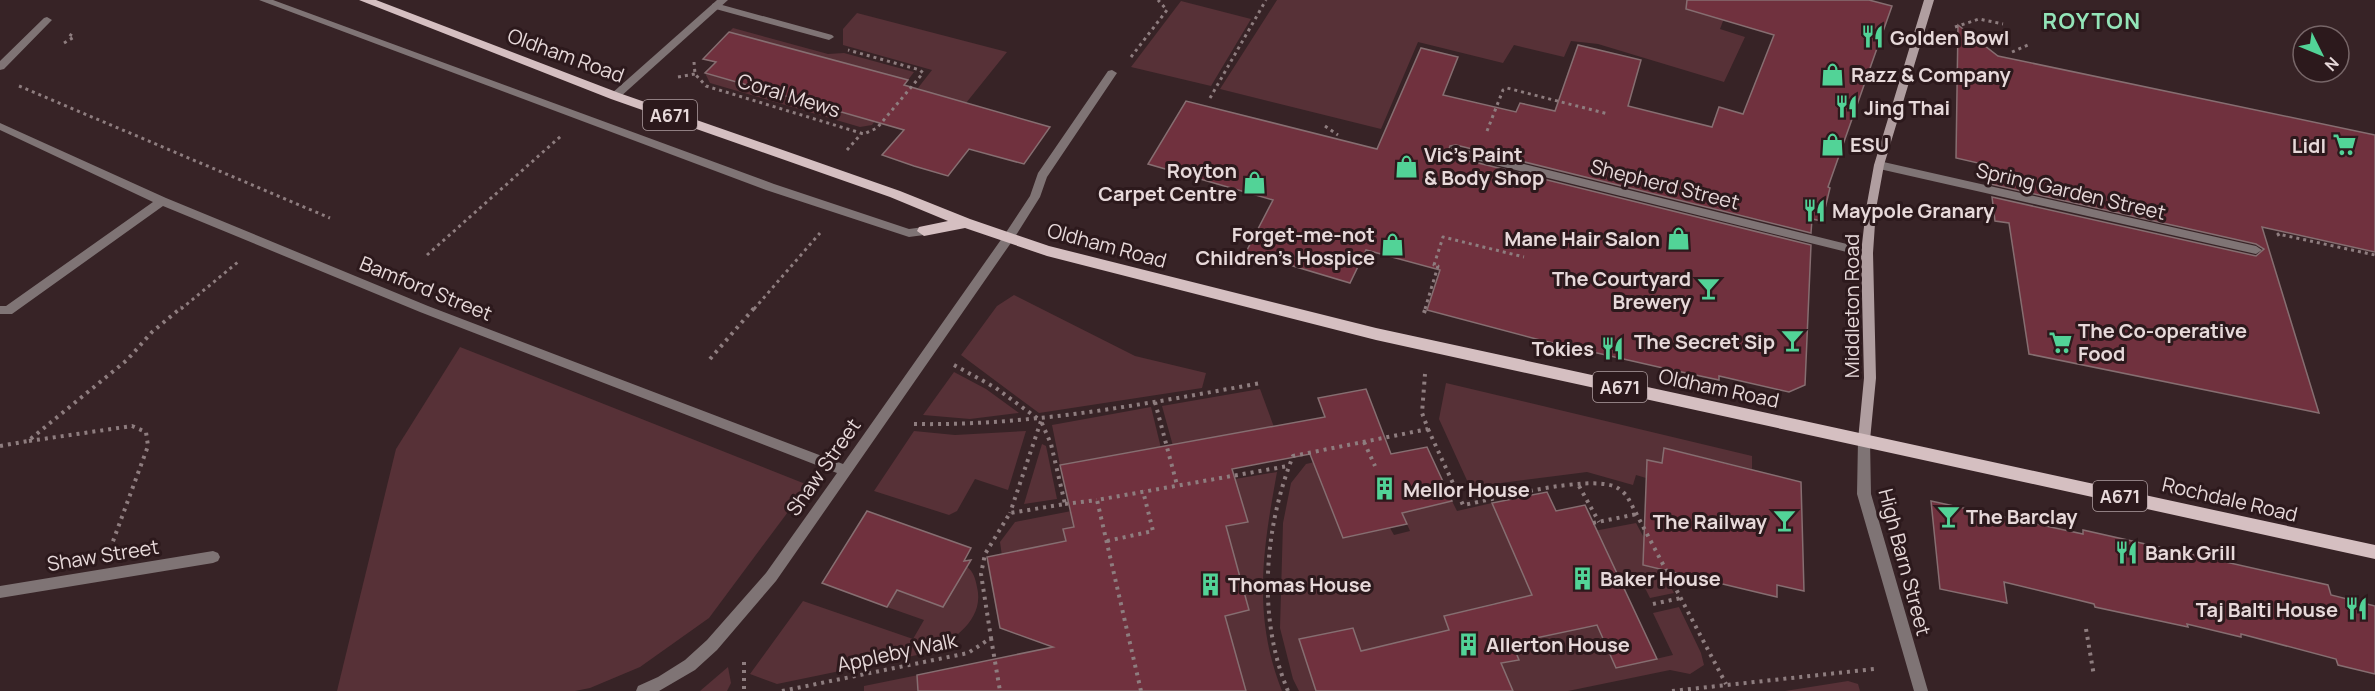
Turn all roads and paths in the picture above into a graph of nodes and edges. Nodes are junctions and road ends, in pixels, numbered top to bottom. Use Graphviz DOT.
graph roads {
  1 [pos="264,0"];
  2 [pos="365,0"];
  3 [pos="1158,0"];
  4 [pos="1266,0"];
  5 [pos="1929,0"];
  6 [pos="719,3"];
  7 [pos="47,20"];
  8 [pos="2003,24"];
  9 [pos="1955,27"];
  10 [pos="69,34"];
  11 [pos="829,37"];
  12 [pos="2028,45"];
  13 [pos="54,49"];
  14 [pos="843,49"];
  15 [pos="2012,52"];
  16 [pos="700,57"];
  17 [pos="1125,65"];
  18 [pos="0,66"];
  19 [pos="1113,73"];
  20 [pos="15,84"];
  21 [pos="615,96"];
  22 [pos="1210,98"];
  23 [pos="1608,114"];
  24 [pos="0,126"];
  25 [pos="1325,126"];
  26 [pos="566,132"];
  27 [pos="862,133"];
  28 [pos="1338,135"];
  29 [pos="1484,140"];
  30 [pos="847,150"];
  31 [pos="1455,151"];
  32 [pos="1879,165"];
  33 [pos="162,201"];
  34 [pos="330,218"];
  35 [pos="965,223"];
  36 [pos="827,225"];
  37 [pos="924,231"];
  38 [pos="1009,237"];
  39 [pos="2280,241"];
  40 [pos="262,242"];
  41 [pos="2256,250"];
  42 [pos="1867,253"];
  43 [pos="427,255"];
  44 [pos="2375,255"];
  45 [pos="1524,257"];
  46 [pos="0,310"];
  47 [pos="1424,314"];
  48 [pos="711,359"];
  49 [pos="950,363"];
  50 [pos="1425,374"];
  51 [pos="1260,383"];
  52 [pos="1155,402"];
  53 [pos="1041,421"];
  54 [pos="910,423"];
  55 [pos="1428,429"];
  56 [pos="1864,440"];
  57 [pos="28,441"];
  58 [pos="1364,441"];
  59 [pos="0,446"];
  60 [pos="1288,466"];
  61 [pos="1375,466"];
  62 [pos="844,470"];
  63 [pos="1177,485"];
  64 [pos="1579,486"];
  65 [pos="1143,491"];
  66 [pos="1097,500"];
  67 [pos="1065,504"];
  68 [pos="1010,513"];
  69 [pos="1637,514"];
  70 [pos="1107,541"];
  71 [pos="2375,552"];
  72 [pos="213,557"];
  73 [pos="101,575"];
  74 [pos="0,592"];
  75 [pos="1681,598"];
  76 [pos="1653,604"];
  77 [pos="2086,628"];
  78 [pos="991,638"];
  79 [pos="744,662"];
  80 [pos="1874,669"];
  81 [pos="2094,676"];
  82 [pos="1726,684"];
  83 [pos="643,691"];
  84 [pos="744,691"];
  85 [pos="782,691"];
  86 [pos="1000,691"];
  87 [pos="1141,691"];
  88 [pos="1288,691"];
  89 [pos="1672,691"];
  90 [pos="1921,691"];
  1 -- 37 [label="street"];
  2 -- 21 [label="main road, Oldham Road / A671"];
  3 -- 17 [label="path"];
  4 -- 22 [label="path"];
  5 -- 32 [label="main road, Middleton Road"];
  6 -- 11 [label="street"];
  6 -- 21 [label="street"];
  7 -- 18 [label="street"];
  8 -- 9 [label="path"];
  10 -- 13 [label="path"];
  12 -- 15 [label="path"];
  14 -- 27 [label="path, Coral Mews"];
  16 -- 27 [label="path, Coral Mews"];
  19 -- 38 [label="street, Shaw Street"];
  20 -- 34 [label="path"];
  21 -- 35 [label="main road, Oldham Road / A671"];
  23 -- 29 [label="path"];
  24 -- 33 [label="street, Bamford Street"];
  25 -- 28 [label="path"];
  26 -- 43 [label="path"];
  27 -- 30 [label="path"];
  31 -- 42 [label="street, Shepherd Street"];
  32 -- 41 [label="street, Spring Garden Street"];
  32 -- 42 [label="main road, Middleton Road"];
  33 -- 40 [label="street, Bamford Street"];
  33 -- 46 [label="street"];
  35 -- 37 [label="main road"];
  35 -- 38 [label="main road, Oldham Road / A671"];
  36 -- 48 [label="path"];
  38 -- 56 [label="main road, Oldham Road / A671"];
  38 -- 62 [label="street, Shaw Street"];
  39 -- 44 [label="path"];
  40 -- 57 [label="path"];
  40 -- 62 [label="street, Bamford Street"];
  42 -- 56 [label="main road, Middleton Road"];
  45 -- 47 [label="path"];
  49 -- 53 [label="path"];
  50 -- 55 [label="path"];
  51 -- 52 [label="path"];
  52 -- 53 [label="path"];
  52 -- 63 [label="path"];
  53 -- 54 [label="path"];
  53 -- 67 [label="path"];
  53 -- 68 [label="path"];
  55 -- 58 [label="path"];
  55 -- 64 [label="path"];
  56 -- 71 [label="main road, Rochdale Road / A671"];
  56 -- 90 [label="street, High Barn Street"];
  57 -- 59 [label="path"];
  57 -- 73 [label="path"];
  58 -- 60 [label="path"];
  58 -- 61 [label="path"];
  60 -- 63 [label="path"];
  60 -- 88 [label="path"];
  62 -- 83 [label="street, Shaw Street"];
  63 -- 65 [label="path"];
  64 -- 69 [label="path"];
  64 -- 69 [label="path"];
  65 -- 66 [label="path"];
  65 -- 70 [label="path"];
  66 -- 67 [label="path"];
  66 -- 70 [label="path"];
  67 -- 68 [label="path"];
  68 -- 78 [label="path"];
  69 -- 75 [label="path"];
  70 -- 87 [label="path"];
  72 -- 73 [label="street, Shaw Street"];
  73 -- 74 [label="street, Shaw Street"];
  75 -- 76 [label="path"];
  75 -- 82 [label="path"];
  77 -- 81 [label="path"];
  78 -- 85 [label="path, Appleby Walk"];
  78 -- 86 [label="path"];
  79 -- 84 [label="path"];
  80 -- 82 [label="path"];
  82 -- 89 [label="path"];
}
